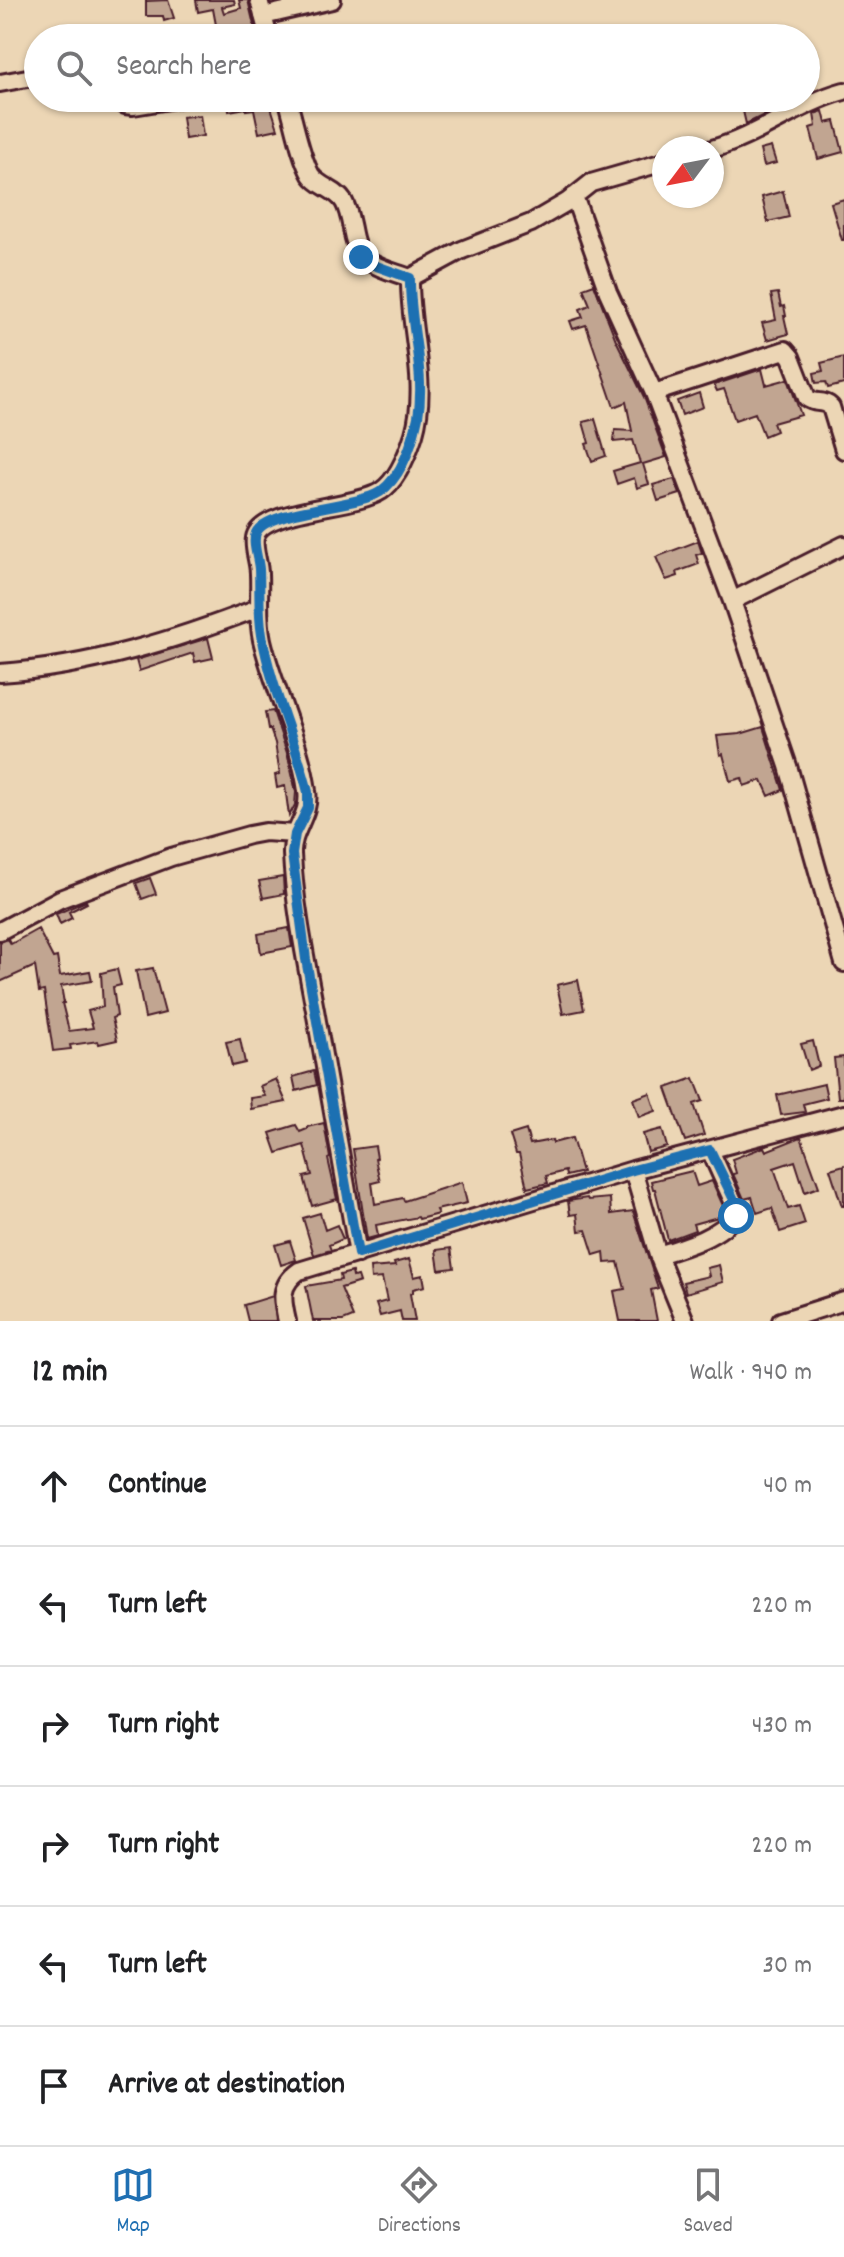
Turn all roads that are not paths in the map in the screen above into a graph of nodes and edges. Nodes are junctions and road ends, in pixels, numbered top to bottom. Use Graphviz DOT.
graph roads {
  1 [pos="332,0"];
  2 [pos="261,8"];
  3 [pos="24,79"];
  4 [pos="0,83"];
  5 [pos="844,91"];
  6 [pos="820,98"];
  7 [pos="291,112"];
  8 [pos="793,112"];
  9 [pos="724,145"];
  10 [pos="652,165"];
  11 [pos="574,196"];
  12 [pos="410,278"];
  13 [pos="654,393"];
  14 [pos="844,450"];
  15 [pos="844,545"];
  16 [pos="732,601"];
  17 [pos="258,608"];
  18 [pos="0,673"];
  19 [pos="295,834"];
  20 [pos="0,931"];
  21 [pos="844,963"];
  22 [pos="844,1114"];
  23 [pos="710,1150"];
  24 [pos="633,1170"];
  25 [pos="358,1254"];
  26 [pos="658,1255"];
  27 [pos="844,1301"];
  28 [pos="287,1321"];
  29 [pos="685,1321"];
  30 [pos="781,1321"];
  1 -- 2 [label="street"];
  3 -- 4 [label="street"];
  5 -- 6 [label="street"];
  7 -- 12 [label="street"];
  8 -- 9 [label="street"];
  10 -- 11 [label="street"];
  11 -- 12 [label="street"];
  11 -- 13 [label="street"];
  12 -- 17 [label="street"];
  13 -- 14 [label="street"];
  13 -- 16 [label="street"];
  15 -- 16 [label="street"];
  16 -- 21 [label="street"];
  17 -- 18 [label="street"];
  17 -- 19 [label="street"];
  19 -- 20 [label="street"];
  19 -- 25 [label="street"];
  22 -- 23 [label="street"];
  23 -- 24 [label="street"];
  23 -- 26 [label="street"];
  24 -- 25 [label="street"];
  24 -- 26 [label="street"];
  25 -- 28 [label="street"];
  26 -- 29 [label="street"];
  27 -- 30 [label="street"];
}
